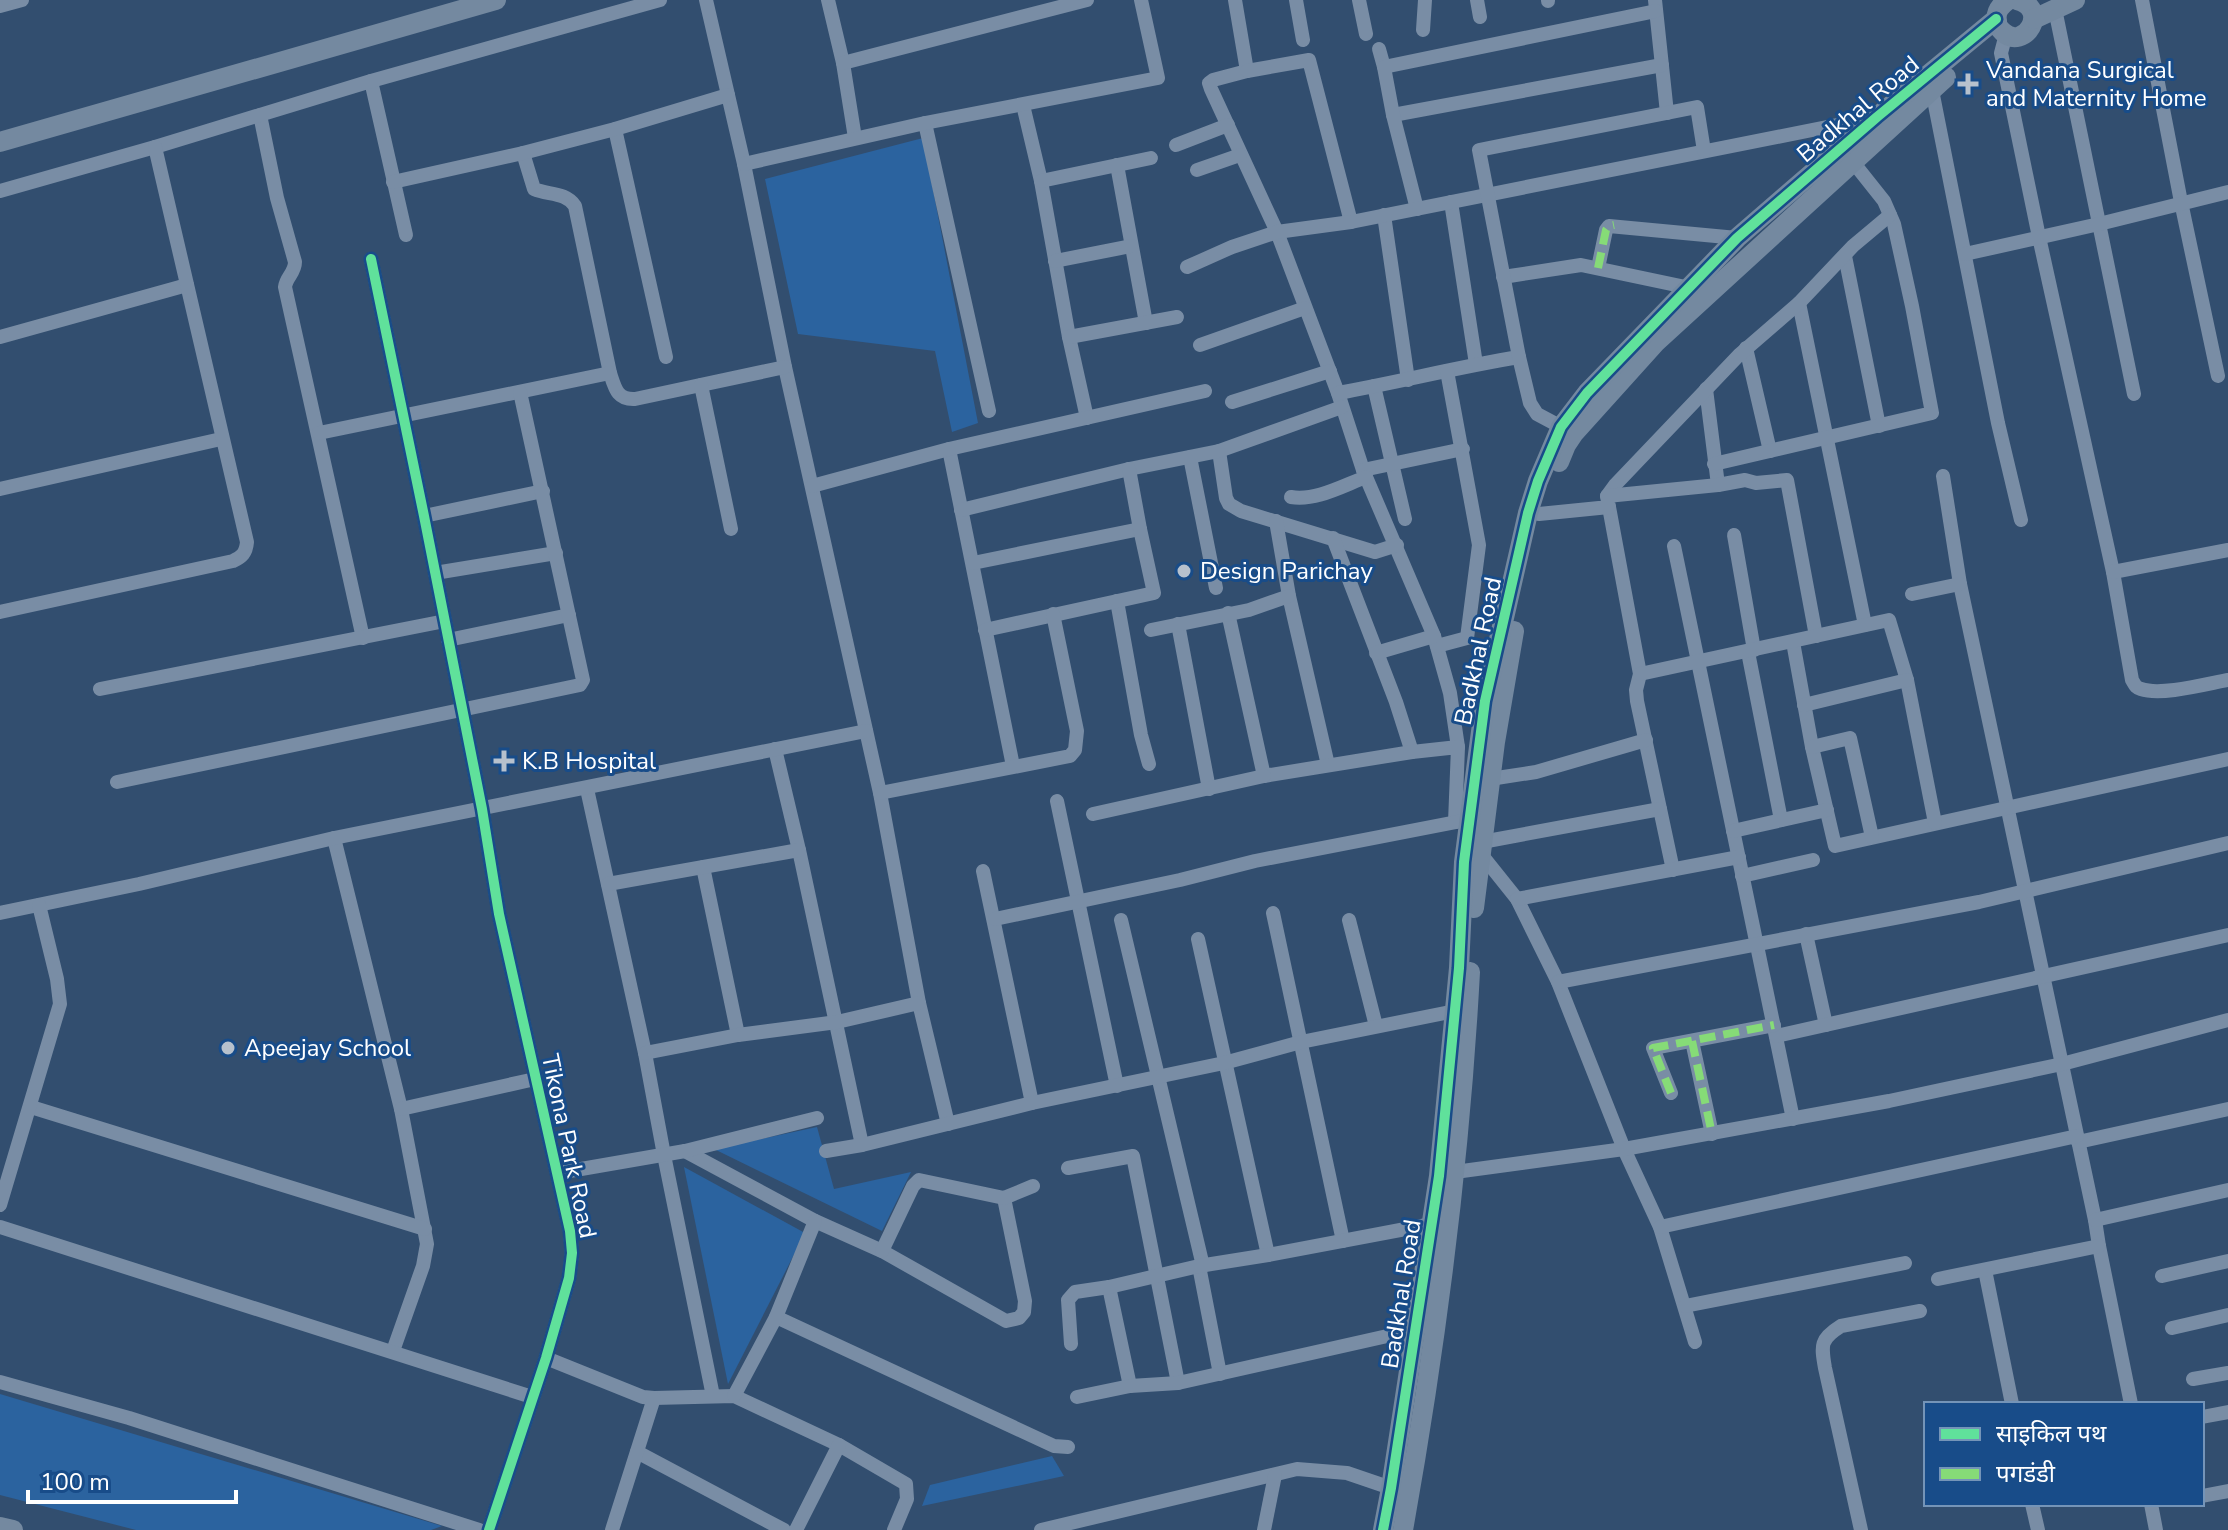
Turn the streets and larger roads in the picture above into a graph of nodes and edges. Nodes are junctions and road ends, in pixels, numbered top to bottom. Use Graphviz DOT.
graph roads {
  1 [pos="22,0"];
  2 [pos="496,0"];
  3 [pos="660,0"];
  4 [pos="706,0"];
  5 [pos="828,0"];
  6 [pos="1087,0"];
  7 [pos="1141,0"];
  8 [pos="1235,0"];
  9 [pos="1296,0"];
  10 [pos="1359,0"];
  11 [pos="1425,0"];
  12 [pos="1477,0"];
  13 [pos="2011,0"];
  14 [pos="2075,0"];
  15 [pos="2142,0"];
  16 [pos="1655,5"];
  17 [pos="0,6"];
  18 [pos="2055,9"];
  19 [pos="1480,17"];
  20 [pos="2034,19"];
  21 [pos="2001,28"];
  22 [pos="1423,30"];
  23 [pos="1366,34"];
  24 [pos="1303,40"];
  25 [pos="1379,49"];
  26 [pos="843,63"];
  27 [pos="1662,65"];
  28 [pos="1384,67"];
  29 [pos="1247,71"];
  30 [pos="371,81"];
  31 [pos="1932,90"];
  32 [pos="728,95"];
  33 [pos="1023,105"];
  34 [pos="1667,113"];
  35 [pos="260,115"];
  36 [pos="1393,115"];
  37 [pos="925,123"];
  38 [pos="1228,125"];
  39 [pos="615,129"];
  40 [pos="1870,135"];
  41 [pos="855,138"];
  42 [pos="0,142"];
  43 [pos="1176,145"];
  44 [pos="155,147"];
  45 [pos="1704,151"];
  46 [pos="523,153"];
  47 [pos="1240,155"];
  48 [pos="1151,158"];
  49 [pos="1853,162"];
  50 [pos="744,164"];
  51 [pos="1117,165"];
  52 [pos="1197,170"];
  53 [pos="1041,181"];
  54 [pos="393,182"];
  55 [pos="0,191"];
  56 [pos="2228,192"];
  57 [pos="1489,194"];
  58 [pos="1451,202"];
  59 [pos="2181,202"];
  60 [pos="1417,209"];
  61 [pos="1384,215"];
  62 [pos="1890,215"];
  63 [pos="1351,222"];
  64 [pos="2099,224"];
  65 [pos="1277,232"];
  66 [pos="406,235"];
  67 [pos="2039,237"];
  68 [pos="1737,238"];
  69 [pos="1131,246"];
  70 [pos="1965,254"];
  71 [pos="1845,256"];
  72 [pos="371,259"];
  73 [pos="1055,261"];
  74 [pos="1187,267"];
  75 [pos="1598,268"];
  76 [pos="1503,277"];
  77 [pos="187,285"];
  78 [pos="1690,288"];
  79 [pos="1711,292"];
  80 [pos="1799,303"];
  81 [pos="1305,308"];
  82 [pos="1177,317"];
  83 [pos="1146,323"];
  84 [pos="0,337"];
  85 [pos="1069,337"];
  86 [pos="1200,345"];
  87 [pos="1746,348"];
  88 [pos="666,357"];
  89 [pos="1519,357"];
  90 [pos="1476,364"];
  91 [pos="785,367"];
  92 [pos="1330,371"];
  93 [pos="1447,371"];
  94 [pos="610,373"];
  95 [pos="2218,376"];
  96 [pos="1408,380"];
  97 [pos="701,385"];
  98 [pos="1374,386"];
  99 [pos="1706,389"];
  100 [pos="1205,391"];
  101 [pos="520,392"];
  102 [pos="2134,394"];
  103 [pos="1340,400"];
  104 [pos="1232,402"];
  105 [pos="989,411"];
  106 [pos="404,416"];
  107 [pos="1087,418"];
  108 [pos="1879,426"];
  109 [pos="1568,430"];
  110 [pos="319,433"];
  111 [pos="1827,438"];
  112 [pos="221,439"];
  113 [pos="949,449"];
  114 [pos="1463,449"];
  115 [pos="1219,451"];
  116 [pos="1770,451"];
  117 [pos="1190,457"];
  118 [pos="1393,464"];
  119 [pos="1714,464"];
  120 [pos="1129,469"];
  121 [pos="1364,473"];
  122 [pos="1943,476"];
  123 [pos="1718,485"];
  124 [pos="812,486"];
  125 [pos="0,489"];
  126 [pos="543,491"];
  127 [pos="1291,497"];
  128 [pos="1608,501"];
  129 [pos="961,510"];
  130 [pos="1539,514"];
  131 [pos="424,516"];
  132 [pos="1405,519"];
  133 [pos="2021,520"];
  134 [pos="1276,521"];
  135 [pos="731,529"];
  136 [pos="1140,529"];
  137 [pos="1734,535"];
  138 [pos="1333,538"];
  139 [pos="1397,545"];
  140 [pos="1674,546"];
  141 [pos="2228,550"];
  142 [pos="556,553"];
  143 [pos="973,563"];
  144 [pos="2113,572"];
  145 [pos="435,573"];
  146 [pos="1960,584"];
  147 [pos="1216,588"];
  148 [pos="1912,594"];
  149 [pos="1289,596"];
  150 [pos="1117,601"];
  151 [pos="0,612"];
  152 [pos="1228,613"];
  153 [pos="1053,614"];
  154 [pos="569,615"];
  155 [pos="445,621"];
  156 [pos="1178,624"];
  157 [pos="1865,625"];
  158 [pos="985,630"];
  159 [pos="1151,630"];
  160 [pos="1816,636"];
  161 [pos="363,638"];
  162 [pos="448,640"];
  163 [pos="1436,641"];
  164 [pos="1793,642"];
  165 [pos="1751,651"];
  166 [pos="1376,653"];
  167 [pos="1698,663"];
  168 [pos="1640,674"];
  169 [pos="1907,680"];
  170 [pos="2228,680"];
  171 [pos="100,689"];
  172 [pos="1804,705"];
  173 [pos="461,709"];
  174 [pos="866,731"];
  175 [pos="1646,740"];
  176 [pos="1458,747"];
  177 [pos="1812,747"];
  178 [pos="775,749"];
  179 [pos="1412,752"];
  180 [pos="2228,759"];
  181 [pos="1149,764"];
  182 [pos="1328,765"];
  183 [pos="1013,766"];
  184 [pos="1264,776"];
  185 [pos="1490,779"];
  186 [pos="117,782"];
  187 [pos="587,789"];
  188 [pos="1209,789"];
  189 [pos="880,793"];
  190 [pos="1057,801"];
  191 [pos="2007,807"];
  192 [pos="482,809"];
  193 [pos="1660,809"];
  194 [pos="1827,810"];
  195 [pos="1093,814"];
  196 [pos="1470,819"];
  197 [pos="1781,820"];
  198 [pos="1935,823"];
  199 [pos="1733,831"];
  200 [pos="1872,837"];
  201 [pos="334,838"];
  202 [pos="2228,843"];
  203 [pos="1482,848"];
  204 [pos="799,850"];
  205 [pos="1739,857"];
  206 [pos="1813,860"];
  207 [pos="703,867"];
  208 [pos="1673,870"];
  209 [pos="983,871"];
  210 [pos="1742,876"];
  211 [pos="608,884"];
  212 [pos="2025,891"];
  213 [pos="1517,899"];
  214 [pos="1077,902"];
  215 [pos="39,905"];
  216 [pos="0,913"];
  217 [pos="1273,913"];
  218 [pos="995,919"];
  219 [pos="1121,920"];
  220 [pos="1349,920"];
  221 [pos="1806,934"];
  222 [pos="2228,935"];
  223 [pos="1198,939"];
  224 [pos="1757,943"];
  225 [pos="2043,977"];
  226 [pos="1558,982"];
  227 [pos="919,1003"];
  228 [pos="1461,1010"];
  229 [pos="2228,1020"];
  230 [pos="837,1022"];
  231 [pos="1826,1025"];
  232 [pos="1376,1026"];
  233 [pos="1775,1031"];
  234 [pos="738,1035"];
  235 [pos="1692,1041"];
  236 [pos="1301,1042"];
  237 [pos="645,1053"];
  238 [pos="1224,1063"];
  239 [pos="2062,1064"];
  240 [pos="1160,1078"];
  241 [pos="535,1079"];
  242 [pos="1117,1086"];
  243 [pos="1671,1093"];
  244 [pos="1032,1103"];
  245 [pos="31,1107"];
  246 [pos="401,1109"];
  247 [pos="2228,1109"];
  248 [pos="817,1118"];
  249 [pos="1793,1119"];
  250 [pos="948,1124"];
  251 [pos="1712,1134"];
  252 [pos="2077,1139"];
  253 [pos="862,1145"];
  254 [pos="1624,1149"];
  255 [pos="685,1151"];
  256 [pos="826,1151"];
  257 [pos="664,1155"];
  258 [pos="1068,1168"];
  259 [pos="1455,1172"];
  260 [pos="558,1173"];
  261 [pos="1033,1186"];
  262 [pos="2228,1190"];
  263 [pos="1004,1198"];
  264 [pos="0,1205"];
  265 [pos="2095,1220"];
  266 [pos="815,1221"];
  267 [pos="1432,1224"];
  268 [pos="0,1227"];
  269 [pos="1660,1227"];
  270 [pos="425,1229"];
  271 [pos="1343,1241"];
  272 [pos="2099,1246"];
  273 [pos="882,1251"];
  274 [pos="1268,1255"];
  275 [pos="2228,1261"];
  276 [pos="1905,1263"];
  277 [pos="1201,1266"];
  278 [pos="1985,1270"];
  279 [pos="1157,1275"];
  280 [pos="2162,1276"];
  281 [pos="1938,1279"];
  282 [pos="1109,1287"];
  283 [pos="1685,1306"];
  284 [pos="1920,1311"];
  285 [pos="2228,1315"];
  286 [pos="776,1317"];
  287 [pos="2172,1328"];
  288 [pos="1414,1330"];
  289 [pos="1695,1342"];
  290 [pos="1071,1344"];
  291 [pos="393,1351"];
  292 [pos="546,1358"];
  293 [pos="2228,1373"];
  294 [pos="1220,1374"];
  295 [pos="2193,1379"];
  296 [pos="0,1382"];
  297 [pos="1178,1383"];
  298 [pos="1130,1386"];
  299 [pos="713,1396"];
  300 [pos="734,1396"];
  301 [pos="532,1397"];
  302 [pos="1077,1397"];
  303 [pos="654,1398"];
  304 [pos="2012,1402"];
  305 [pos="2131,1402"];
  306 [pos="2228,1412"];
  307 [pos="2204,1417"];
  308 [pos="839,1445"];
  309 [pos="1068,1447"];
  310 [pos="637,1452"];
  311 [pos="1275,1475"];
  312 [pos="1391,1488"];
  313 [pos="2228,1491"];
  314 [pos="2204,1496"];
  315 [pos="2032,1506"];
  316 [pos="2154,1506"];
  317 [pos="1101,1524"];
  318 [pos="0,1527"];
  319 [pos="13,1530"];
  320 [pos="479,1530"];
  321 [pos="489,1530"];
  322 [pos="612,1530"];
  323 [pos="784,1530"];
  324 [pos="796,1530"];
  325 [pos="894,1530"];
  326 [pos="1041,1530"];
  327 [pos="1264,1530"];
  328 [pos="1383,1530"];
  329 [pos="1403,1530"];
  330 [pos="1861,1530"];
  331 [pos="2038,1530"];
  332 [pos="2156,1530"];
  1 -- 17 [label="street"];
  2 -- 42 [label="street"];
  3 -- 30 [label="street"];
  4 -- 32 [label="street"];
  5 -- 26 [label="street"];
  6 -- 26 [label="street"];
  7 -- 33 [label="street"];
  8 -- 29 [label="street"];
  9 -- 24 [label="street"];
  10 -- 23 [label="street"];
  11 -- 22 [label="street"];
  12 -- 19 [label="street"];
  13 -- 20 [label="street"];
  13 -- 21 [label="street"];
  14 -- 18 [label="street"];
  15 -- 59 [label="street"];
  16 -- 27 [label="street"];
  16 -- 28 [label="street"];
  18 -- 20 [label="street"];
  18 -- 64 [label="street"];
  20 -- 21 [label="street"];
  21 -- 31 [label="street, Badkhal Road"];
  21 -- 40 [label="street, Badkhal Road"];
  21 -- 67 [label="street"];
  25 -- 28 [label="street"];
  26 -- 41 [label="street"];
  27 -- 34 [label="street"];
  27 -- 36 [label="street"];
  28 -- 36 [label="street"];
  29 -- 38 [label="street"];
  29 -- 63 [label="street"];
  30 -- 35 [label="street"];
  30 -- 54 [label="street"];
  31 -- 40 [label="street, Badkhal Road"];
  31 -- 70 [label="street"];
  32 -- 39 [label="street"];
  32 -- 50 [label="street"];
  33 -- 37 [label="street"];
  33 -- 53 [label="street"];
  34 -- 45 [label="street"];
  34 -- 57 [label="street"];
  35 -- 44 [label="street"];
  35 -- 110 [label="street"];
  36 -- 60 [label="street"];
  37 -- 41 [label="street"];
  37 -- 105 [label="street"];
  38 -- 43 [label="street"];
  38 -- 47 [label="street"];
  39 -- 46 [label="street"];
  39 -- 88 [label="street"];
  40 -- 45 [label="street"];
  40 -- 49 [label="street, Badkhal Road"];
  40 -- 68 [label="street, Badkhal Road"];
  41 -- 50 [label="street"];
  44 -- 55 [label="street"];
  44 -- 77 [label="street"];
  45 -- 57 [label="street"];
  46 -- 54 [label="street"];
  46 -- 94 [label="street"];
  47 -- 52 [label="street"];
  47 -- 65 [label="street"];
  48 -- 51 [label="street"];
  49 -- 62 [label="street"];
  49 -- 79 [label="street, Badkhal Road"];
  50 -- 91 [label="street"];
  51 -- 53 [label="street"];
  51 -- 69 [label="street"];
  53 -- 73 [label="street"];
  54 -- 66 [label="street"];
  56 -- 59 [label="street"];
  57 -- 58 [label="street"];
  57 -- 76 [label="street"];
  58 -- 60 [label="street"];
  58 -- 90 [label="street"];
  59 -- 64 [label="street"];
  59 -- 95 [label="street"];
  60 -- 61 [label="street"];
  61 -- 63 [label="street"];
  61 -- 96 [label="street"];
  62 -- 71 [label="street"];
  62 -- 108 [label="street"];
  63 -- 65 [label="street"];
  64 -- 67 [label="street"];
  64 -- 102 [label="street"];
  65 -- 74 [label="street"];
  65 -- 81 [label="street"];
  67 -- 70 [label="street"];
  67 -- 144 [label="street"];
  68 -- 75 [label="street"];
  68 -- 78 [label="street, Badkhal Road"];
  69 -- 73 [label="street"];
  69 -- 83 [label="street"];
  70 -- 133 [label="street"];
  71 -- 80 [label="street"];
  71 -- 108 [label="street"];
  72 -- 106 [label="street, Tikona Park Road"];
  73 -- 85 [label="street"];
  75 -- 76 [label="street"];
  75 -- 78 [label="street"];
  76 -- 89 [label="street"];
  77 -- 84 [label="street"];
  77 -- 112 [label="street"];
  78 -- 79 [label="street"];
  78 -- 109 [label="street, Badkhal Road"];
  79 -- 109 [label="street, Badkhal Road"];
  80 -- 87 [label="street"];
  80 -- 111 [label="street"];
  81 -- 86 [label="street"];
  81 -- 92 [label="street"];
  82 -- 83 [label="street"];
  83 -- 85 [label="street"];
  85 -- 107 [label="street"];
  87 -- 99 [label="street"];
  87 -- 116 [label="street"];
  89 -- 90 [label="street"];
  89 -- 109 [label="street"];
  90 -- 93 [label="street"];
  91 -- 97 [label="street"];
  91 -- 124 [label="street"];
  92 -- 103 [label="street"];
  92 -- 104 [label="street"];
  93 -- 96 [label="street"];
  93 -- 114 [label="street"];
  94 -- 97 [label="street"];
  94 -- 101 [label="street"];
  96 -- 98 [label="street"];
  97 -- 135 [label="street"];
  98 -- 103 [label="street"];
  98 -- 118 [label="street"];
  99 -- 119 [label="street"];
  99 -- 128 [label="street"];
  100 -- 107 [label="street"];
  101 -- 106 [label="street"];
  101 -- 126 [label="street"];
  103 -- 115 [label="street"];
  103 -- 121 [label="street"];
  106 -- 110 [label="street"];
  106 -- 131 [label="street, Tikona Park Road"];
  107 -- 113 [label="street"];
  108 -- 111 [label="street"];
  109 -- 130 [label="street, Badkhal Road"];
  109 -- 196 [label="street, Badkhal Road"];
  110 -- 161 [label="street"];
  111 -- 116 [label="street"];
  111 -- 157 [label="street"];
  112 -- 125 [label="street"];
  112 -- 151 [label="street"];
  113 -- 124 [label="street"];
  113 -- 129 [label="street"];
  114 -- 118 [label="street"];
  114 -- 163 [label="street"];
  115 -- 117 [label="street"];
  115 -- 134 [label="street"];
  116 -- 119 [label="street"];
  117 -- 120 [label="street"];
  117 -- 147 [label="street"];
  118 -- 121 [label="street"];
  118 -- 132 [label="street"];
  119 -- 123 [label="street"];
  120 -- 129 [label="street"];
  120 -- 136 [label="street"];
  121 -- 127 [label="street"];
  121 -- 139 [label="street"];
  122 -- 146 [label="street"];
  123 -- 128 [label="street"];
  123 -- 160 [label="street"];
  124 -- 174 [label="street"];
  126 -- 131 [label="street"];
  126 -- 142 [label="street"];
  128 -- 130 [label="street"];
  128 -- 168 [label="street"];
  129 -- 143 [label="street"];
  130 -- 185 [label="street, Badkhal Road"];
  131 -- 145 [label="street, Tikona Park Road"];
  134 -- 138 [label="street"];
  134 -- 149 [label="street"];
  136 -- 143 [label="street"];
  136 -- 150 [label="street"];
  137 -- 165 [label="street"];
  138 -- 139 [label="street"];
  138 -- 166 [label="street"];
  139 -- 163 [label="street"];
  140 -- 167 [label="street"];
  141 -- 144 [label="street"];
  142 -- 145 [label="street"];
  142 -- 154 [label="street"];
  143 -- 158 [label="street"];
  144 -- 170 [label="street"];
  145 -- 155 [label="street, Tikona Park Road"];
  146 -- 148 [label="street"];
  146 -- 191 [label="street"];
  149 -- 152 [label="street"];
  149 -- 182 [label="street"];
  150 -- 153 [label="street"];
  150 -- 181 [label="street"];
  152 -- 156 [label="street"];
  152 -- 184 [label="street"];
  153 -- 158 [label="street"];
  153 -- 183 [label="street"];
  154 -- 162 [label="street"];
  154 -- 173 [label="street"];
  155 -- 161 [label="street"];
  155 -- 162 [label="street, Tikona Park Road"];
  156 -- 159 [label="street"];
  156 -- 188 [label="street"];
  157 -- 160 [label="street"];
  157 -- 169 [label="street"];
  158 -- 183 [label="street"];
  160 -- 164 [label="street"];
  161 -- 171 [label="street"];
  162 -- 173 [label="street, Tikona Park Road"];
  163 -- 166 [label="street"];
  163 -- 176 [label="street"];
  164 -- 165 [label="street"];
  164 -- 172 [label="street"];
  165 -- 167 [label="street"];
  165 -- 197 [label="street"];
  166 -- 179 [label="street"];
  167 -- 168 [label="street"];
  167 -- 199 [label="street"];
  168 -- 175 [label="street"];
  169 -- 172 [label="street"];
  169 -- 198 [label="street"];
  172 -- 177 [label="street"];
  173 -- 186 [label="street"];
  173 -- 192 [label="street, Tikona Park Road"];
  174 -- 178 [label="street"];
  174 -- 189 [label="street"];
  175 -- 185 [label="street"];
  175 -- 193 [label="street"];
  176 -- 179 [label="street"];
  176 -- 196 [label="street"];
  177 -- 194 [label="street"];
  177 -- 200 [label="street"];
  178 -- 187 [label="street"];
  178 -- 204 [label="street"];
  179 -- 182 [label="street"];
  180 -- 191 [label="street"];
  182 -- 184 [label="street"];
  183 -- 189 [label="street"];
  184 -- 188 [label="street"];
  185 -- 196 [label="street, Badkhal Road"];
  187 -- 192 [label="street"];
  187 -- 211 [label="street"];
  188 -- 195 [label="street"];
  189 -- 227 [label="street"];
  190 -- 214 [label="street"];
  191 -- 198 [label="street"];
  191 -- 212 [label="street"];
  192 -- 201 [label="street"];
  192 -- 241 [label="street, Tikona Park Road"];
  193 -- 203 [label="street"];
  193 -- 208 [label="street"];
  194 -- 197 [label="street"];
  194 -- 200 [label="street"];
  196 -- 203 [label="street, Badkhal Road"];
  196 -- 214 [label="street"];
  196 -- 228 [label="street, Badkhal Road"];
  197 -- 199 [label="street"];
  198 -- 200 [label="street"];
  199 -- 205 [label="street"];
  201 -- 215 [label="street"];
  201 -- 246 [label="street"];
  202 -- 212 [label="street"];
  203 -- 213 [label="street"];
  203 -- 228 [label="street, Badkhal Road"];
  204 -- 207 [label="street"];
  204 -- 230 [label="street"];
  205 -- 208 [label="street"];
  205 -- 210 [label="street"];
  206 -- 210 [label="street"];
  207 -- 211 [label="street"];
  207 -- 234 [label="street"];
  208 -- 213 [label="street"];
  209 -- 218 [label="street"];
  210 -- 224 [label="street"];
  211 -- 237 [label="street"];
  212 -- 221 [label="street"];
  212 -- 225 [label="street"];
  213 -- 226 [label="street"];
  214 -- 218 [label="street"];
  214 -- 242 [label="street"];
  215 -- 216 [label="street"];
  215 -- 245 [label="street"];
  217 -- 236 [label="street"];
  218 -- 244 [label="street"];
  219 -- 240 [label="street"];
  220 -- 232 [label="street"];
  221 -- 224 [label="street"];
  221 -- 231 [label="street"];
  222 -- 225 [label="street"];
  223 -- 238 [label="street"];
  224 -- 226 [label="street"];
  224 -- 233 [label="street"];
  225 -- 231 [label="street"];
  225 -- 239 [label="street"];
  226 -- 254 [label="street"];
  227 -- 230 [label="street"];
  227 -- 250 [label="street"];
  228 -- 232 [label="street"];
  228 -- 259 [label="street, Badkhal Road"];
  228 -- 267 [label="street, Badkhal Road"];
  229 -- 239 [label="street"];
  230 -- 234 [label="street"];
  230 -- 253 [label="street"];
  231 -- 233 [label="street"];
  232 -- 236 [label="street"];
  233 -- 235 [label="street"];
  233 -- 249 [label="street"];
  234 -- 237 [label="street"];
  235 -- 243 [label="street"];
  235 -- 251 [label="street"];
  236 -- 238 [label="street"];
  236 -- 271 [label="street"];
  237 -- 257 [label="street"];
  238 -- 240 [label="street"];
  238 -- 274 [label="street"];
  239 -- 249 [label="street"];
  239 -- 252 [label="street"];
  240 -- 242 [label="street"];
  240 -- 277 [label="street"];
  241 -- 246 [label="street"];
  241 -- 260 [label="street, Tikona Park Road"];
  242 -- 244 [label="street"];
  244 -- 250 [label="street"];
  245 -- 264 [label="street"];
  245 -- 270 [label="street"];
  246 -- 270 [label="street"];
  247 -- 252 [label="street"];
  248 -- 255 [label="street"];
  249 -- 251 [label="street"];
  250 -- 253 [label="street"];
  251 -- 254 [label="street"];
  252 -- 265 [label="street"];
  252 -- 269 [label="street"];
  253 -- 256 [label="street"];
  254 -- 259 [label="street"];
  254 -- 269 [label="street"];
  255 -- 257 [label="street"];
  255 -- 266 [label="street"];
  257 -- 260 [label="street"];
  257 -- 299 [label="street"];
  258 -- 279 [label="street"];
  259 -- 329 [label="street, Badkhal Road"];
  260 -- 292 [label="street, Tikona Park Road"];
  261 -- 263 [label="street"];
  262 -- 265 [label="street"];
  263 -- 273 [label="street"];
  263 -- 273 [label="street"];
  265 -- 272 [label="street"];
  266 -- 273 [label="street"];
  266 -- 286 [label="street"];
  267 -- 271 [label="street"];
  267 -- 288 [label="street, Badkhal Road"];
  268 -- 291 [label="street"];
  269 -- 283 [label="street"];
  270 -- 291 [label="street"];
  271 -- 274 [label="street"];
  272 -- 278 [label="street"];
  272 -- 305 [label="street"];
  274 -- 277 [label="street"];
  275 -- 280 [label="street"];
  276 -- 283 [label="street"];
  277 -- 279 [label="street"];
  277 -- 294 [label="street"];
  278 -- 281 [label="street"];
  278 -- 304 [label="street"];
  279 -- 282 [label="street"];
  279 -- 297 [label="street"];
  282 -- 290 [label="street"];
  282 -- 298 [label="street"];
  283 -- 289 [label="street"];
  284 -- 330 [label="street"];
  285 -- 287 [label="street"];
  286 -- 300 [label="street"];
  286 -- 309 [label="street"];
  288 -- 294 [label="street"];
  288 -- 312 [label="street, Badkhal Road"];
  291 -- 301 [label="street"];
  292 -- 301 [label="street, Tikona Park Road"];
  292 -- 303 [label="street"];
  293 -- 295 [label="street"];
  294 -- 297 [label="street"];
  296 -- 320 [label="street"];
  297 -- 298 [label="street"];
  298 -- 302 [label="street"];
  299 -- 300 [label="street"];
  299 -- 303 [label="street"];
  300 -- 308 [label="street"];
  301 -- 321 [label="street, Tikona Park Road"];
  303 -- 310 [label="street"];
  306 -- 307 [label="street"];
  308 -- 324 [label="street"];
  308 -- 325 [label="street"];
  310 -- 322 [label="street"];
  310 -- 323 [label="street"];
  311 -- 312 [label="street"];
  311 -- 317 [label="street"];
  311 -- 327 [label="street"];
  312 -- 328 [label="street, Badkhal Road"];
  313 -- 314 [label="street"];
  315 -- 331 [label="street"];
  316 -- 332 [label="street"];
  317 -- 326 [label="street"];
  318 -- 319 [label="street"];
}
